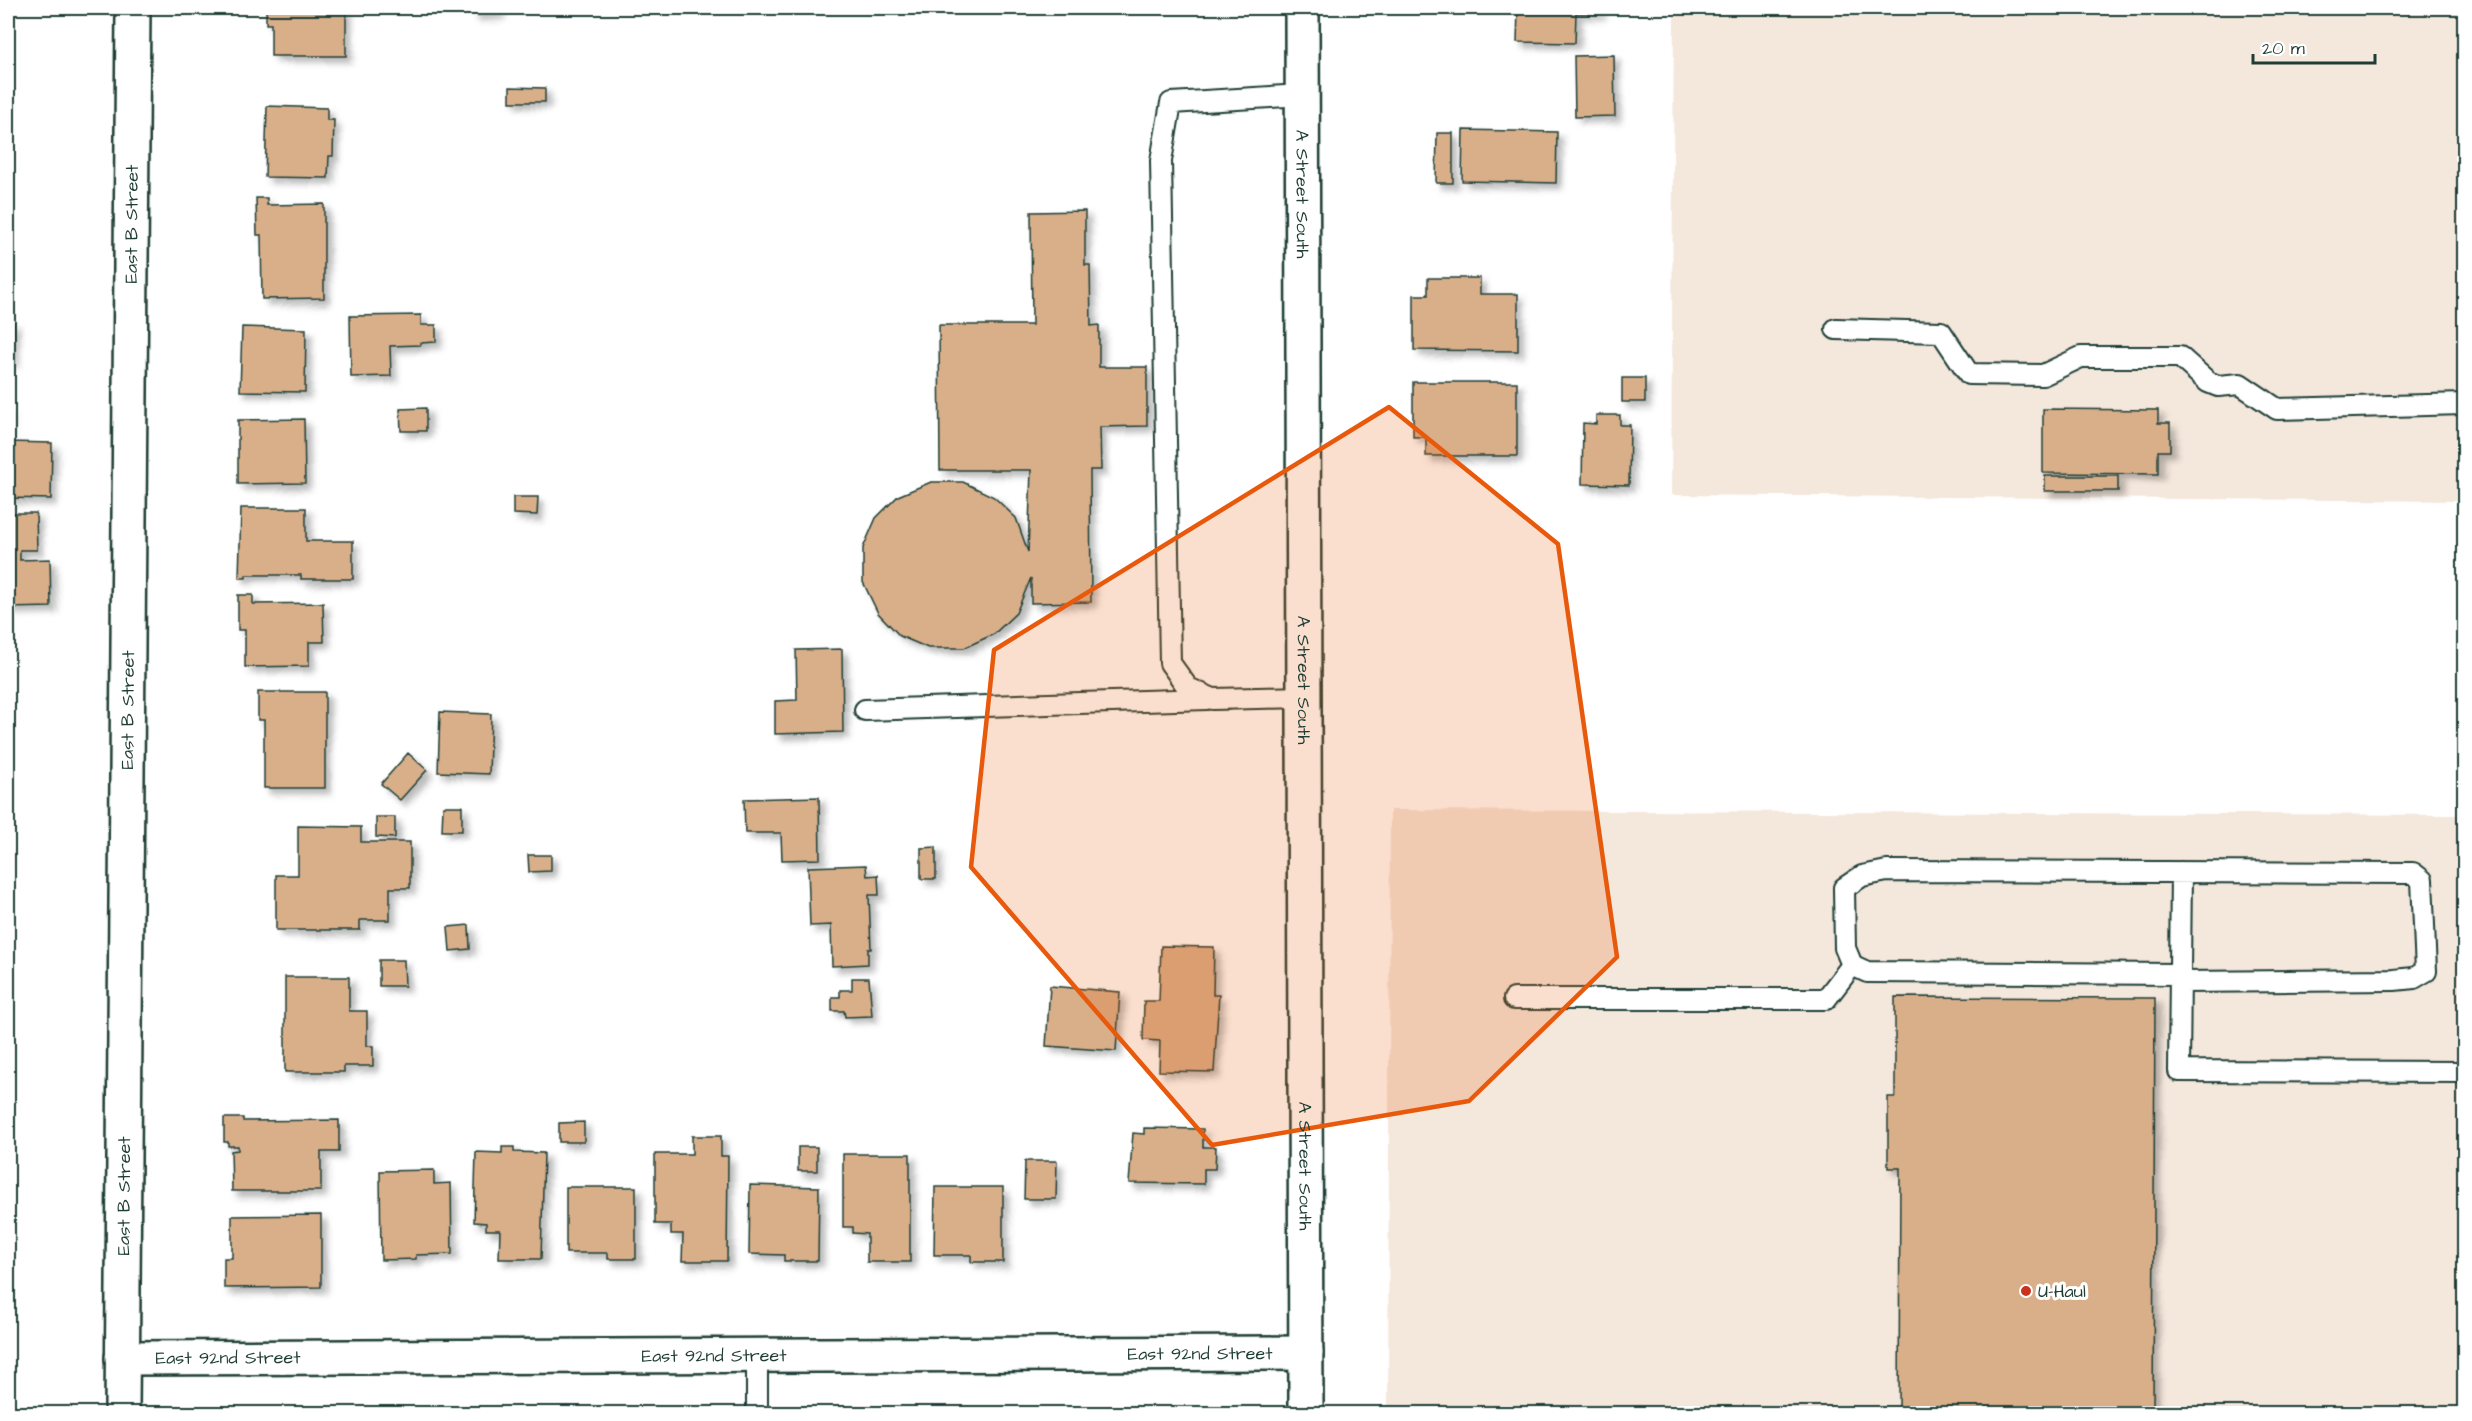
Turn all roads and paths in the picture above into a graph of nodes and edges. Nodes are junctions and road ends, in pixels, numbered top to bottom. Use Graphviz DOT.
graph roads {
  1 [pos="133,8"];
  2 [pos="1302,8"];
  3 [pos="1302,95"];
  4 [pos="1836,328"];
  5 [pos="2464,404"];
  6 [pos="1304,698"];
  7 [pos="1213,699"];
  8 [pos="865,710"];
  9 [pos="2181,872"];
  10 [pos="1852,965"];
  11 [pos="2181,978"];
  12 [pos="1514,999"];
  13 [pos="2464,1072"];
  14 [pos="1306,1353"];
  15 [pos="757,1355"];
  16 [pos="122,1358"];
  17 [pos="122,1413"];
  18 [pos="757,1413"];
  19 [pos="1306,1413"];
  1 -- 16 [label="street, East B Street"];
  2 -- 3 [label="street, A Street South"];
  3 -- 6 [label="street, A Street South"];
  3 -- 7 [label="lane"];
  4 -- 5 [label="lane"];
  6 -- 7 [label="lane"];
  6 -- 14 [label="street, A Street South"];
  7 -- 8 [label="lane"];
  9 -- 10 [label="lane"];
  9 -- 11 [label="lane"];
  9 -- 11 [label="lane"];
  10 -- 11 [label="lane"];
  10 -- 12 [label="lane"];
  11 -- 13 [label="lane"];
  14 -- 15 [label="street, East 92nd Street"];
  14 -- 19 [label="street, A Street South"];
  15 -- 16 [label="street, East 92nd Street"];
  15 -- 18 [label="lane"];
  16 -- 17 [label="street, East B Street"];
}
